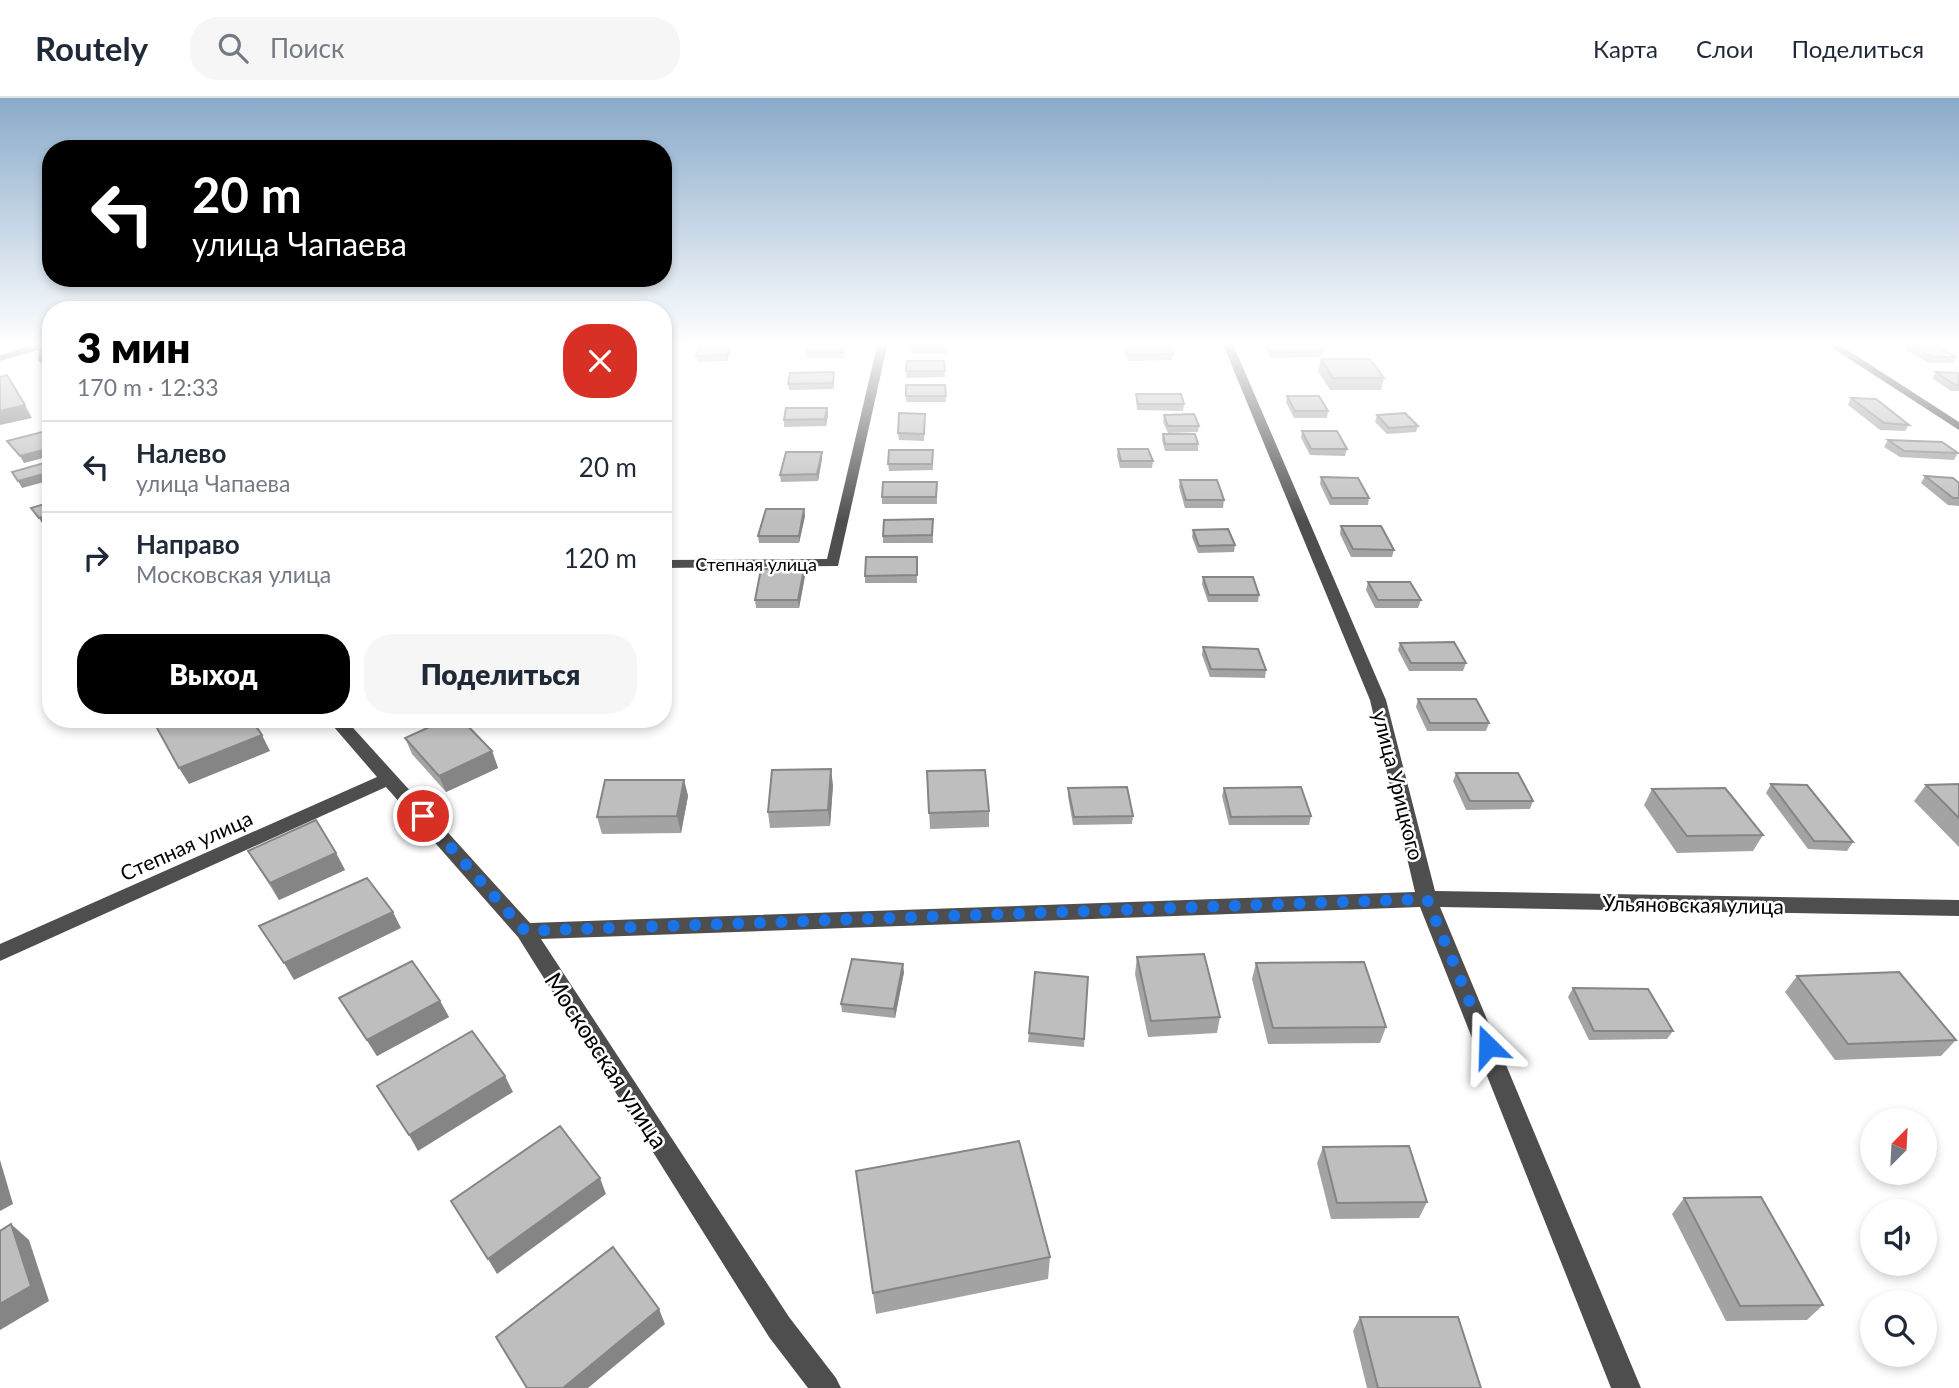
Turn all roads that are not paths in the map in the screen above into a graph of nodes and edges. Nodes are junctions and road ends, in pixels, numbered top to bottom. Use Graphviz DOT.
graph roads {
  1 [pos="869,402"];
  2 [pos="1252,402"];
  3 [pos="1922,402"];
  4 [pos="1959,426"];
  5 [pos="672,564"];
  6 [pos="343,728"];
  7 [pos="390,778"];
  8 [pos="1427,899"];
  9 [pos="1959,908"];
  10 [pos="525,931"];
  11 [pos="0,953"];
  12 [pos="827,1388"];
  13 [pos="1626,1388"];
  1 -- 5 [label="street, Степная улица"];
  2 -- 8 [label="street, улица Урицкого"];
  3 -- 4 [label="street"];
  6 -- 7 [label="street, Московская улица"];
  7 -- 10 [label="street, Московская улица"];
  7 -- 11 [label="street, Степная улица"];
  8 -- 9 [label="street, Ульяновская улица"];
  8 -- 10 [label="street, Ульяновская улица"];
  8 -- 13 [label="street, улица Урицкого"];
  10 -- 12 [label="street, Московская улица"];
}
